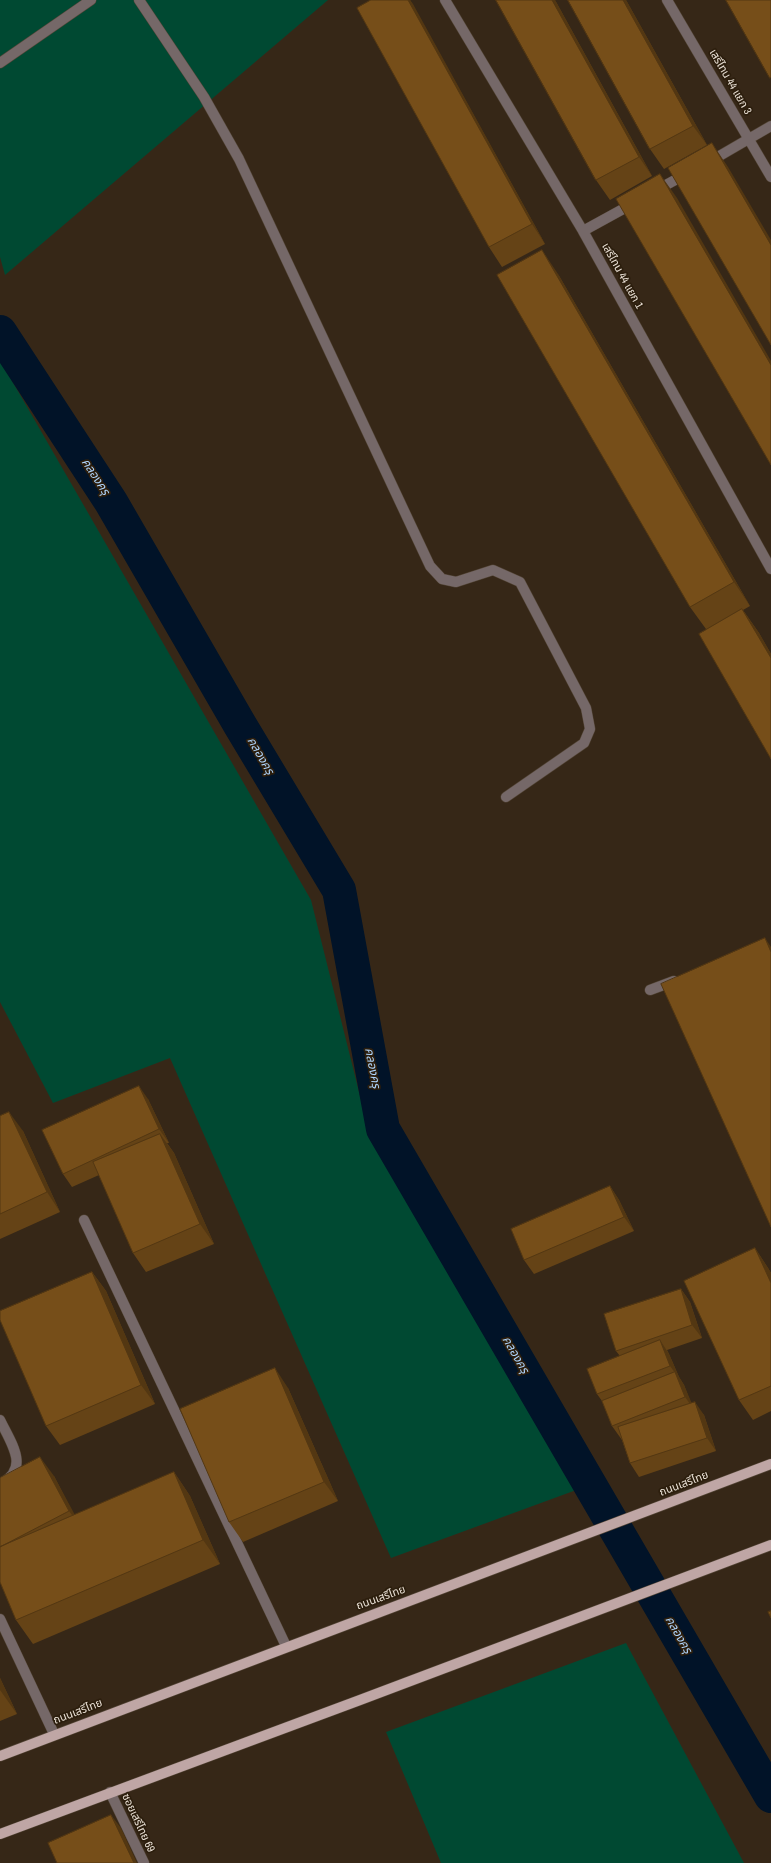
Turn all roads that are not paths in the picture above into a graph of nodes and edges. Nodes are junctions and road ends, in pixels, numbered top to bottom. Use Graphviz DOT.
graph roads {
  1 [pos="91,0"];
  2 [pos="139,0"];
  3 [pos="445,0"];
  4 [pos="667,0"];
  5 [pos="0,63"];
  6 [pos="771,126"];
  7 [pos="749,140"];
  8 [pos="771,177"];
  9 [pos="583,231"];
  10 [pos="771,568"];
  11 [pos="506,798"];
  12 [pos="685,976"];
  13 [pos="650,990"];
  14 [pos="84,1220"];
  15 [pos="0,1420"];
  16 [pos="767,1465"];
  17 [pos="0,1484"];
  18 [pos="771,1545"];
  19 [pos="0,1619"];
  20 [pos="286,1646"];
  21 [pos="54,1734"];
  22 [pos="0,1756"];
  23 [pos="110,1792"];
  24 [pos="0,1834"];
  25 [pos="144,1863"];
  1 -- 5 [label="street"];
  2 -- 11 [label="street"];
  3 -- 9 [label="street, เสรีไทน 44 แยก 1"];
  4 -- 7 [label="street, เสรีไทน 44 แยก 3"];
  6 -- 7 [label="street"];
  7 -- 8 [label="street, เสรีไทน 44 แยก 3"];
  7 -- 9 [label="street"];
  9 -- 10 [label="street, เสรีไทน 44 แยก 1"];
  12 -- 13 [label="street"];
  14 -- 20 [label="street"];
  15 -- 17 [label="street"];
  16 -- 20 [label="main road, ถนนเสรีไทย"];
  18 -- 23 [label="main road"];
  19 -- 21 [label="street"];
  20 -- 21 [label="main road, ถนนเสรีไทย"];
  21 -- 22 [label="main road, ถนนเสรีไทย"];
  23 -- 24 [label="main road"];
  23 -- 25 [label="street, ซอยเสรีไทย 69"];
}
